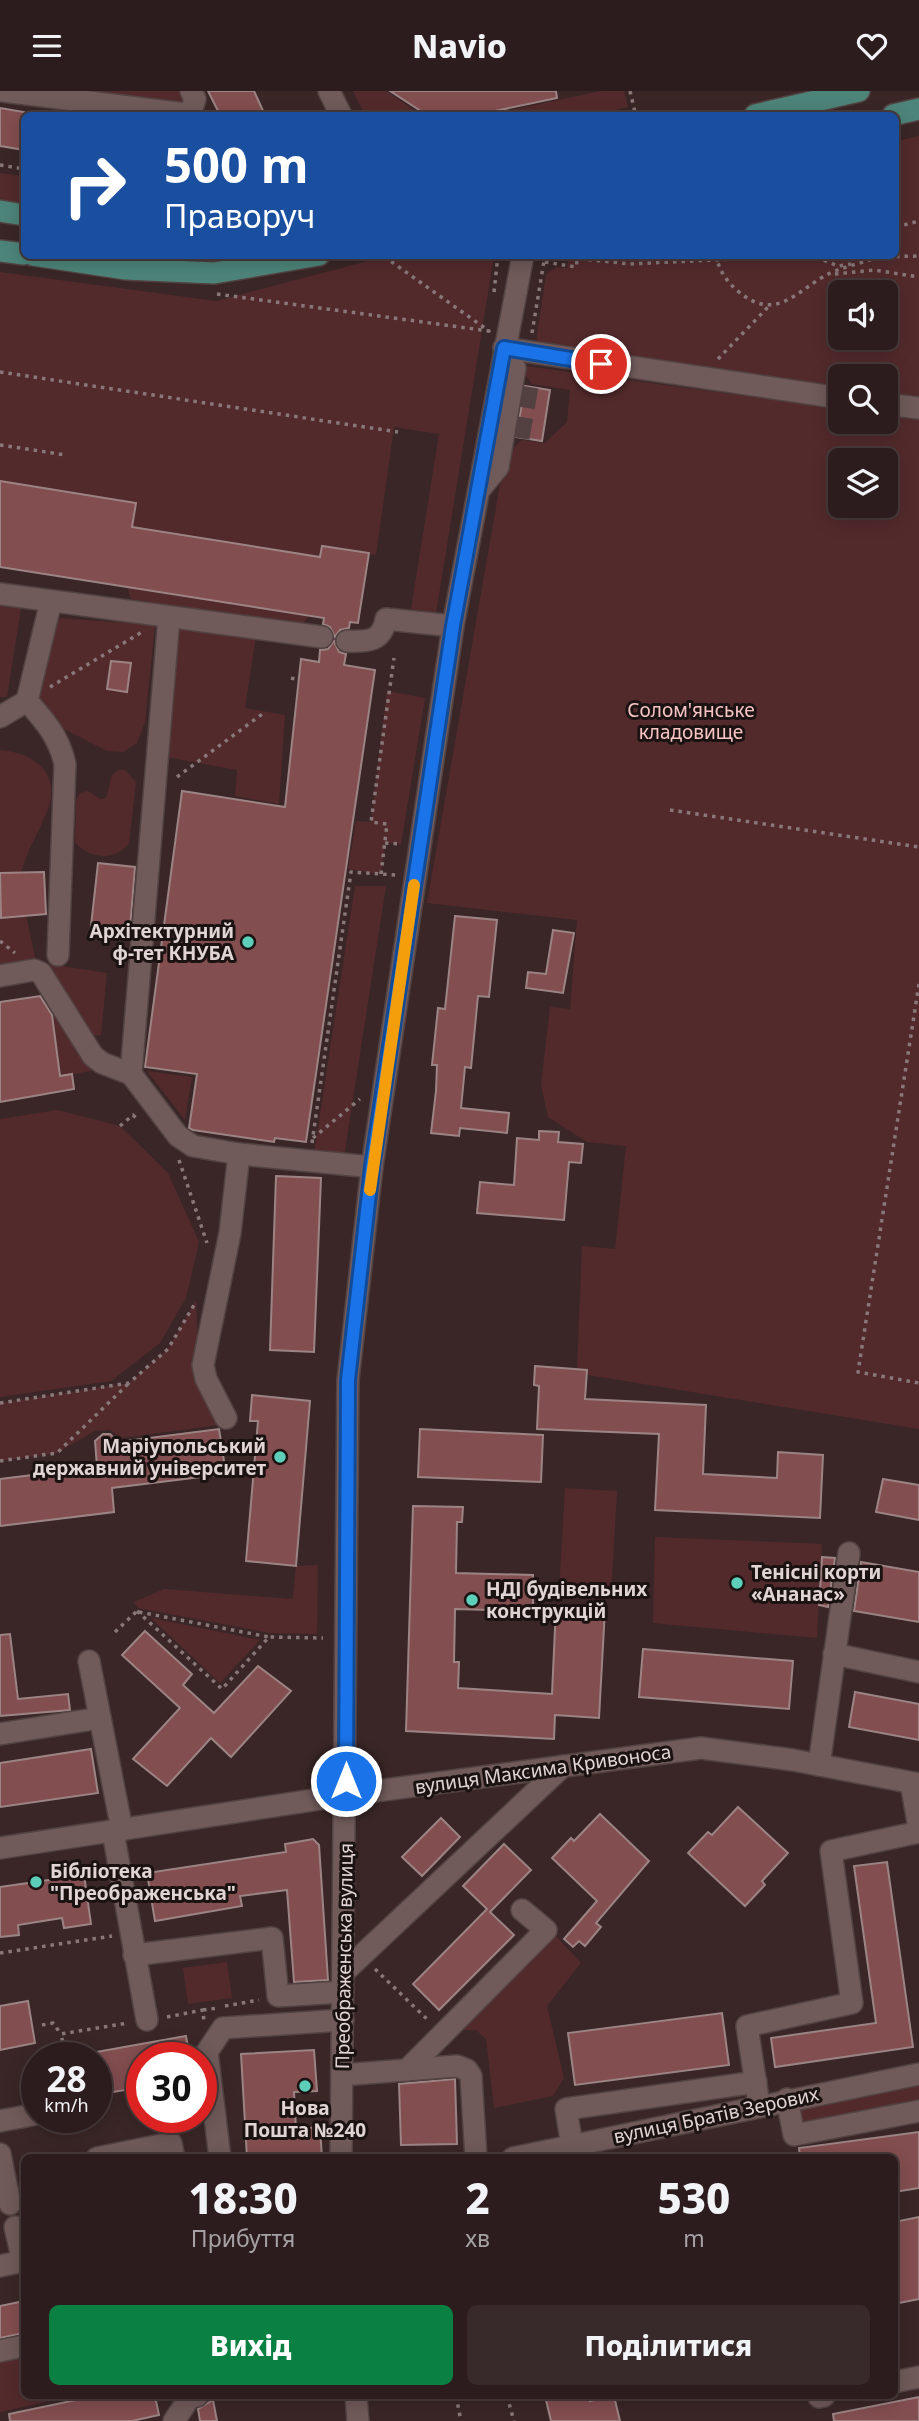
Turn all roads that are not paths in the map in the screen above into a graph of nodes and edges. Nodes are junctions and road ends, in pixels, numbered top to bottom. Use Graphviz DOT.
graph roads {
  1 [pos="3,91"];
  2 [pos="191,91"];
  3 [pos="329,91"];
  4 [pos="859,91"];
  5 [pos="85,103"];
  6 [pos="919,110"];
  7 [pos="167,112"];
  8 [pos="188,112"];
  9 [pos="340,112"];
  10 [pos="768,112"];
  11 [pos="899,114"];
  12 [pos="0,211"];
  13 [pos="21,214"];
  14 [pos="0,251"];
  15 [pos="21,254"];
  16 [pos="62,259"];
  17 [pos="296,259"];
  18 [pos="522,259"];
  19 [pos="504,348"];
  20 [pos="522,360"];
  21 [pos="528,386"];
  22 [pos="828,396"];
  23 [pos="898,405"];
  24 [pos="919,408"];
  25 [pos="519,438"];
  26 [pos="500,453"];
  27 [pos="478,492"];
  28 [pos="0,594"];
  29 [pos="51,601"];
  30 [pos="169,617"];
  31 [pos="452,630"];
  32 [pos="322,638"];
  33 [pos="347,641"];
  34 [pos="27,701"];
  35 [pos="0,717"];
  36 [pos="58,955"];
  37 [pos="0,976"];
  38 [pos="131,1074"];
  39 [pos="239,1154"];
  40 [pos="372,1167"];
  41 [pos="226,1417"];
  42 [pos="849,1553"];
  43 [pos="834,1654"];
  44 [pos="89,1661"];
  45 [pos="919,1672"];
  46 [pos="100,1718"];
  47 [pos="0,1734"];
  48 [pos="819,1765"];
  49 [pos="564,1766"];
  50 [pos="915,1784"];
  51 [pos="346,1795"];
  52 [pos="919,1830"];
  53 [pos="117,1831"];
  54 [pos="0,1848"];
  55 [pos="522,1910"];
  56 [pos="135,1955"];
  57 [pos="344,1982"];
  58 [pos="146,2020"];
  59 [pos="343,2020"];
  60 [pos="407,2070"];
  61 [pos="919,2074"];
  62 [pos="342,2075"];
  63 [pos="756,2082"];
  64 [pos="787,2099"];
  65 [pos="759,2105"];
  66 [pos="919,2111"];
  67 [pos="21,2117"];
  68 [pos="0,2121"];
  69 [pos="572,2145"];
  70 [pos="0,2154"];
  71 [pos="117,2154"];
  72 [pos="173,2154"];
  73 [pos="220,2154"];
  74 [pos="341,2154"];
  75 [pos="476,2154"];
  76 [pos="531,2154"];
  77 [pos="15,2174"];
  78 [pos="10,2204"];
  79 [pos="15,2227"];
  80 [pos="21,2250"];
  81 [pos="21,2262"];
  82 [pos="0,2266"];
  83 [pos="21,2347"];
  84 [pos="0,2351"];
  85 [pos="919,2377"];
  86 [pos="898,2381"];
  87 [pos="189,2399"];
  88 [pos="356,2399"];
  89 [pos="174,2421"];
  90 [pos="358,2421"];
  1 -- 5 [label="street"];
  2 -- 8 [label="street"];
  3 -- 9 [label="street"];
  4 -- 10 [label="main road"];
  5 -- 7 [label="street"];
  6 -- 11 [label="main road"];
  12 -- 13 [label="main road"];
  14 -- 15 [label="main road"];
  16 -- 17 [label="main road"];
  18 -- 19 [label="street, Преображенська вулиця"];
  19 -- 20 [label="street"];
  19 -- 27 [label="street, Преображенська вулиця"];
  20 -- 21 [label="street"];
  20 -- 22 [label="street"];
  20 -- 26 [label="street"];
  23 -- 24 [label="street"];
  25 -- 26 [label="street"];
  26 -- 27 [label="street"];
  27 -- 31 [label="street, Преображенська вулиця"];
  28 -- 29 [label="street"];
  29 -- 30 [label="street"];
  29 -- 34 [label="street"];
  30 -- 32 [label="street"];
  30 -- 38 [label="street"];
  31 -- 33 [label="street"];
  31 -- 40 [label="street, Преображенська вулиця"];
  34 -- 35 [label="street"];
  34 -- 36 [label="street"];
  37 -- 38 [label="street"];
  38 -- 39 [label="street"];
  39 -- 40 [label="street"];
  39 -- 41 [label="street"];
  40 -- 51 [label="street, Преображенська вулиця"];
  42 -- 43 [label="street"];
  43 -- 45 [label="street"];
  43 -- 48 [label="street"];
  44 -- 46 [label="street"];
  46 -- 47 [label="street"];
  46 -- 53 [label="street"];
  48 -- 49 [label="street, вулиця Максима Кривоноса"];
  48 -- 50 [label="street, вулиця Максима Кривоноса"];
  49 -- 51 [label="street, вулиця Максима Кривоноса"];
  49 -- 57 [label="street"];
  50 -- 52 [label="street"];
  51 -- 53 [label="street, вулиця Максима Кривоноса"];
  51 -- 57 [label="street, Преображенська вулиця"];
  52 -- 63 [label="street"];
  53 -- 54 [label="street, вулиця Максима Кривоноса"];
  53 -- 56 [label="street"];
  55 -- 60 [label="street"];
  56 -- 57 [label="street"];
  56 -- 58 [label="street"];
  57 -- 59 [label="street, Преображенська вулиця"];
  59 -- 62 [label="street, Преображенська вулиця"];
  59 -- 73 [label="street"];
  60 -- 62 [label="street"];
  60 -- 75 [label="street"];
  61 -- 64 [label="street, вулиця Братів Зерових"];
  62 -- 74 [label="street, Преображенська вулиця"];
  63 -- 65 [label="street"];
  63 -- 69 [label="street"];
  64 -- 65 [label="street, вулиця Братів Зерових"];
  64 -- 66 [label="street"];
  65 -- 69 [label="street, вулиця Братів Зерових"];
  67 -- 68 [label="street"];
  69 -- 76 [label="street, вулиця Братів Зерових"];
  70 -- 77 [label="street"];
  71 -- 72 [label="street"];
  77 -- 78 [label="street"];
  79 -- 80 [label="street"];
  81 -- 82 [label="street"];
  83 -- 84 [label="street"];
  85 -- 86 [label="street"];
  87 -- 89 [label="street"];
  88 -- 90 [label="street"];
}
